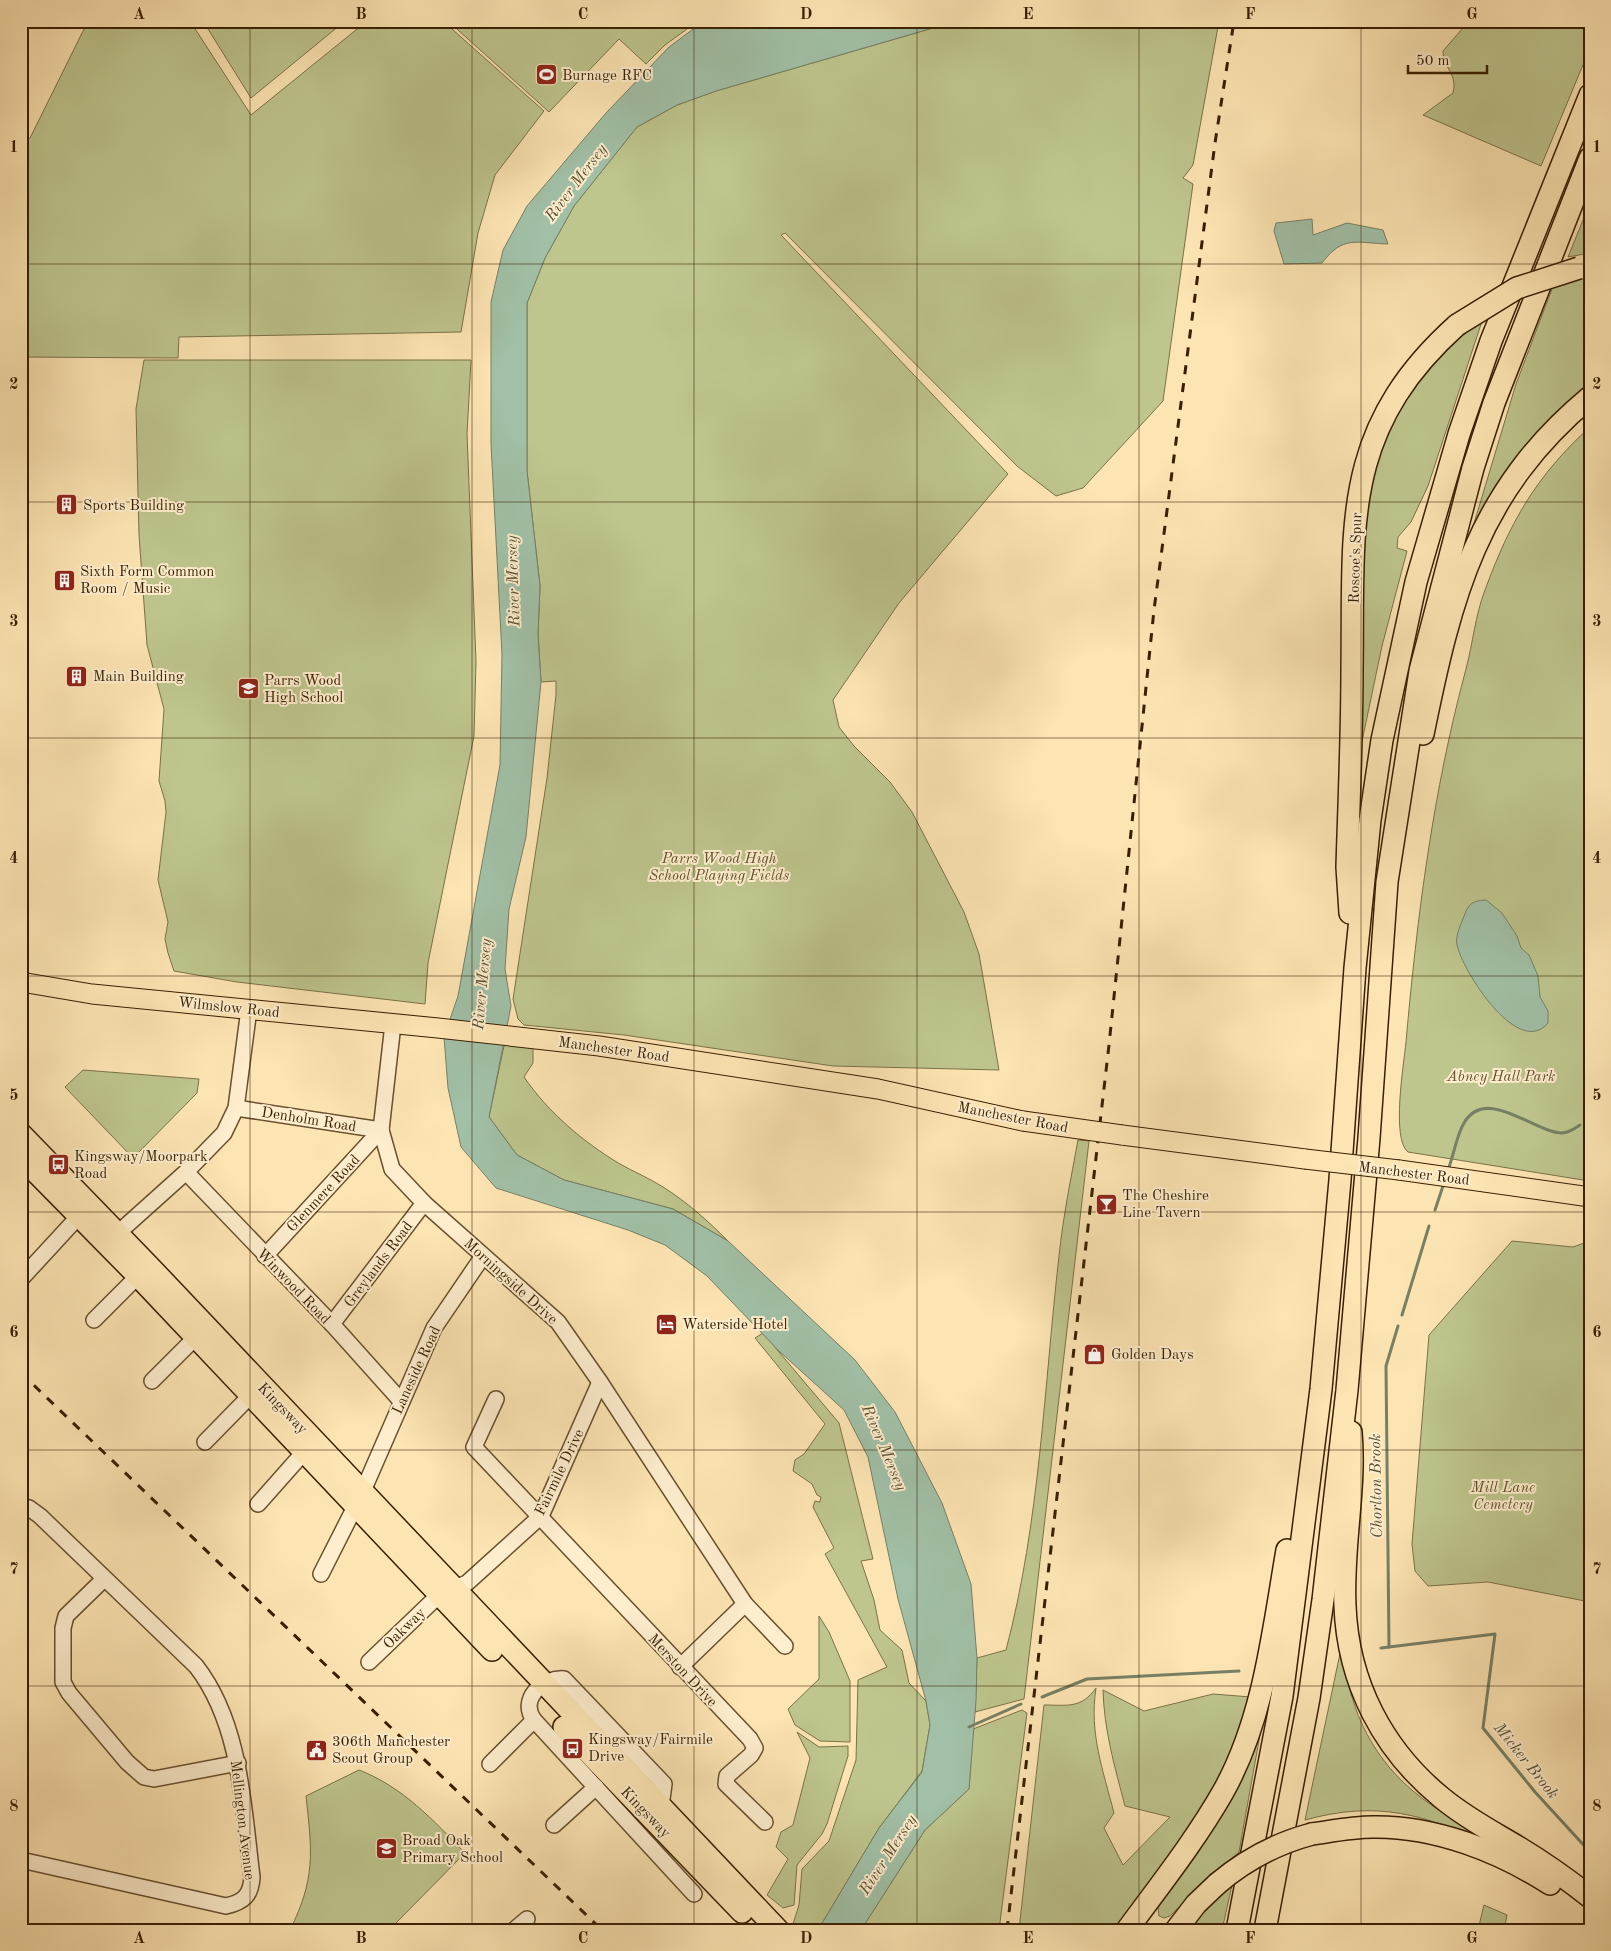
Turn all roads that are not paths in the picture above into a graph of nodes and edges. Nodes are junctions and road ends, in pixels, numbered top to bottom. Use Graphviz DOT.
graph roads {
  1 [pos="1590,95"];
  2 [pos="1590,158"];
  3 [pos="1584,267"];
  4 [pos="1590,397"];
  5 [pos="1387,882"];
  6 [pos="1355,968"];
  7 [pos="21,982"];
  8 [pos="249,1009"];
  9 [pos="394,1024"];
  10 [pos="438,1028"];
  11 [pos="236,1108"];
  12 [pos="382,1130"];
  13 [pos="21,1134"];
  14 [pos="21,1157"];
  15 [pos="186,1172"];
  16 [pos="1590,1198"];
  17 [pos="424,1203"];
  18 [pos="79,1216"];
  19 [pos="118,1233"];
  20 [pos="266,1256"];
  21 [pos="483,1256"];
  22 [pos="138,1276"];
  23 [pos="21,1280"];
  24 [pos="94,1320"];
  25 [pos="332,1324"];
  26 [pos="195,1338"];
  27 [pos="152,1381"];
  28 [pos="600,1382"];
  29 [pos="1321,1389"];
  30 [pos="1346,1390"];
  31 [pos="250,1396"];
  32 [pos="496,1399"];
  33 [pos="401,1402"];
  34 [pos="205,1442"];
  35 [pos="305,1451"];
  36 [pos="359,1498"];
  37 [pos="258,1504"];
  38 [pos="21,1506"];
  39 [pos="541,1516"];
  40 [pos="321,1574"];
  41 [pos="104,1579"];
  42 [pos="447,1591"];
  43 [pos="745,1604"];
  44 [pos="785,1646"];
  45 [pos="369,1662"];
  46 [pos="680,1667"];
  47 [pos="538,1689"];
  48 [pos="534,1720"];
  49 [pos="238,1763"];
  50 [pos="490,1764"];
  51 [pos="596,1787"];
  52 [pos="653,1809"];
  53 [pos="765,1822"];
  54 [pos="554,1825"];
  55 [pos="21,1860"];
  56 [pos="694,1894"];
  57 [pos="1590,1897"];
  58 [pos="1590,1910"];
  59 [pos="526,1919"];
  60 [pos="514,1930"];
  61 [pos="760,1930"];
  62 [pos="778,1930"];
  63 [pos="1127,1930"];
  64 [pos="1176,1930"];
  65 [pos="1237,1930"];
  66 [pos="1265,1930"];
  1 -- 6 [label="highway"];
  2 -- 5 [label="highway"];
  3 -- 6 [label="highway, Roscoe's Spur, bridge"];
  4 -- 5 [label="highway"];
  5 -- 30 [label="highway"];
  6 -- 29 [label="highway"];
  7 -- 8 [label="main road, Wilmslow Road"];
  8 -- 9 [label="main road, Wilmslow Road"];
  8 -- 11 [label="street"];
  9 -- 10 [label="main road, Wilmslow Road"];
  9 -- 12 [label="street, Morningside Drive"];
  10 -- 16 [label="main road, Manchester Road, bridge"];
  11 -- 12 [label="street, Denholm Road"];
  11 -- 15 [label="street"];
  12 -- 17 [label="street, Morningside Drive"];
  12 -- 20 [label="street, Glenmere Road"];
  13 -- 19 [label="highway, Kingsway"];
  14 -- 18 [label="highway, Kingsway"];
  15 -- 19 [label="street"];
  15 -- 20 [label="street, Winwood Road"];
  17 -- 21 [label="street, Morningside Drive"];
  17 -- 25 [label="street, Greylands Road"];
  18 -- 22 [label="highway, Kingsway"];
  18 -- 23 [label="street"];
  19 -- 36 [label="highway, Kingsway"];
  20 -- 25 [label="street, Winwood Road"];
  21 -- 28 [label="street, Morningside Drive"];
  21 -- 33 [label="street, Laneside Road"];
  22 -- 24 [label="street"];
  22 -- 26 [label="highway, Kingsway"];
  25 -- 33 [label="street, Winwood Road"];
  26 -- 27 [label="street"];
  26 -- 31 [label="highway, Kingsway"];
  28 -- 39 [label="street, Fairmile Drive"];
  28 -- 43 [label="street, Morningside Drive"];
  29 -- 63 [label="highway"];
  29 -- 65 [label="highway"];
  30 -- 57 [label="highway"];
  30 -- 66 [label="highway"];
  31 -- 34 [label="street"];
  31 -- 35 [label="highway, Kingsway"];
  32 -- 39 [label="street, Merston Drive"];
  33 -- 36 [label="street, Laneside Road"];
  35 -- 36 [label="highway, Kingsway"];
  35 -- 37 [label="street"];
  36 -- 40 [label="street, Laneside Road"];
  36 -- 42 [label="highway, Kingsway"];
  38 -- 41 [label="street, Mellington Avenue"];
  39 -- 42 [label="street, Fairmile Drive"];
  39 -- 46 [label="street, Merston Drive"];
  41 -- 49 [label="street, Mellington Avenue"];
  41 -- 49 [label="street"];
  42 -- 45 [label="street, Oakway"];
  42 -- 47 [label="highway, Kingsway"];
  43 -- 44 [label="street, Morningside Drive"];
  43 -- 46 [label="street"];
  46 -- 53 [label="street, Merston Drive"];
  47 -- 48 [label="street"];
  47 -- 52 [label="highway, Kingsway"];
  47 -- 52 [label="street, Kingsway"];
  48 -- 50 [label="street"];
  48 -- 51 [label="street, Kingsway"];
  49 -- 55 [label="street, Mellington Avenue"];
  51 -- 54 [label="street"];
  51 -- 56 [label="street, Kingsway"];
  52 -- 61 [label="highway, Kingsway"];
  52 -- 62 [label="highway, Kingsway"];
  58 -- 64 [label="highway, bridge"];
  59 -- 60 [label="street"];
}
